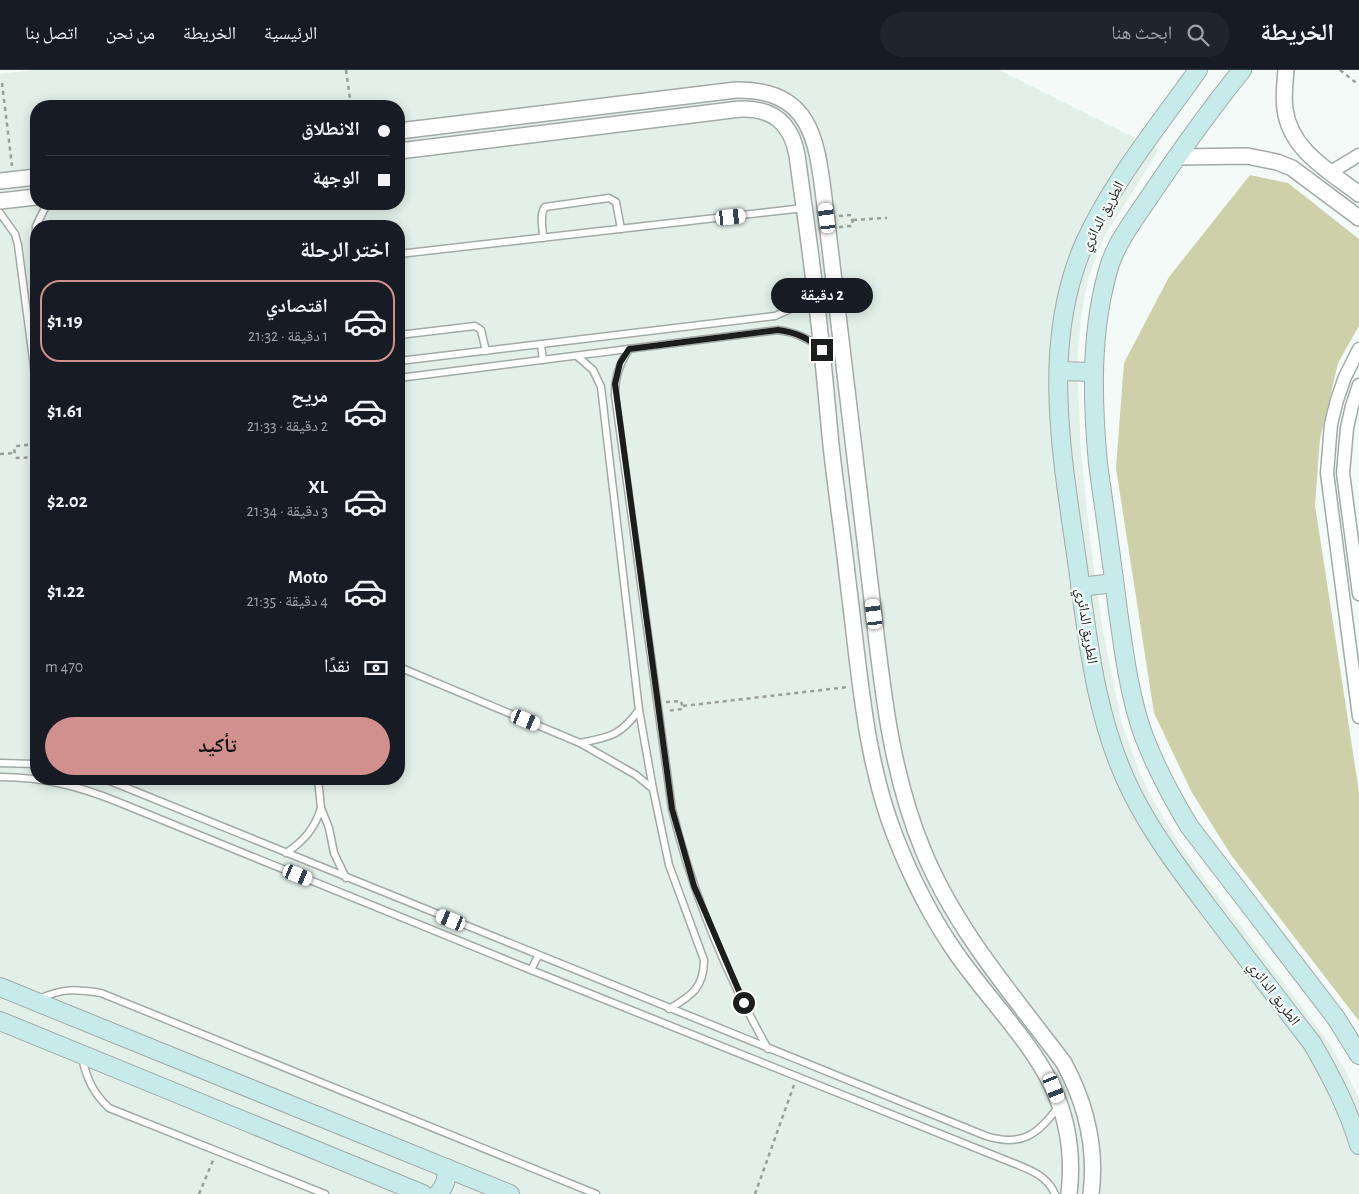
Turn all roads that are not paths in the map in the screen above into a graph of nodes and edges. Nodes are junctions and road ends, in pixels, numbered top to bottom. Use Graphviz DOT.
graph roads {
  1 [pos="1198,70"];
  2 [pos="1242,70"];
  3 [pos="1286,70"];
  4 [pos="405,130"];
  5 [pos="405,150"];
  6 [pos="1359,155"];
  7 [pos="1177,157"];
  8 [pos="1330,172"];
  9 [pos="30,178"];
  10 [pos="7,180"];
  11 [pos="1359,194"];
  12 [pos="30,198"];
  13 [pos="0,201"];
  14 [pos="825,206"];
  15 [pos="804,208"];
  16 [pos="0,213"];
  17 [pos="1359,218"];
  18 [pos="621,229"];
  19 [pos="544,238"];
  20 [pos="405,253"];
  21 [pos="815,291"];
  22 [pos="28,313"];
  23 [pos="30,330"];
  24 [pos="405,334"];
  25 [pos="541,345"];
  26 [pos="629,349"];
  27 [pos="1359,349"];
  28 [pos="822,350"];
  29 [pos="486,351"];
  30 [pos="577,356"];
  31 [pos="405,360"];
  32 [pos="543,360"];
  33 [pos="1059,371"];
  34 [pos="1094,372"];
  35 [pos="405,377"];
  36 [pos="1359,386"];
  37 [pos="852,443"];
  38 [pos="831,446"];
  39 [pos="1114,583"];
  40 [pos="1080,587"];
  41 [pos="1359,594"];
  42 [pos="405,670"];
  43 [pos="640,710"];
  44 [pos="1359,717"];
  45 [pos="580,743"];
  46 [pos="0,763"];
  47 [pos="30,764"];
  48 [pos="0,777"];
  49 [pos="30,780"];
  50 [pos="69,785"];
  51 [pos="118,785"];
  52 [pos="319,785"];
  53 [pos="122,787"];
  54 [pos="653,789"];
  55 [pos="322,808"];
  56 [pos="286,853"];
  57 [pos="346,878"];
  58 [pos="538,956"];
  59 [pos="531,970"];
  60 [pos="0,987"];
  61 [pos="34,1001"];
  62 [pos="669,1009"];
  63 [pos="0,1020"];
  64 [pos="1037,1027"];
  65 [pos="1022,1036"];
  66 [pos="768,1049"];
  67 [pos="80,1052"];
  68 [pos="1359,1055"];
  69 [pos="1060,1104"];
  70 [pos="1359,1145"];
  71 [pos="447,1168"];
  72 [pos="325,1194"];
  73 [pos="423,1194"];
  74 [pos="438,1194"];
  75 [pos="510,1194"];
  76 [pos="596,1194"];
  77 [pos="1055,1194"];
  78 [pos="1068,1194"];
  79 [pos="1091,1194"];
  1 -- 33 [label="main road, الطريق الدائري"];
  2 -- 7 [label="main road, الطريق الدائري"];
  3 -- 8 [label="street"];
  4 -- 14 [label="street"];
  5 -- 15 [label="street"];
  6 -- 8 [label="street"];
  7 -- 17 [label="street"];
  7 -- 34 [label="main road, الطريق الدائري"];
  8 -- 11 [label="street"];
  9 -- 10 [label="street"];
  12 -- 13 [label="street"];
  14 -- 15 [label="street"];
  14 -- 37 [label="street"];
  15 -- 18 [label="lane"];
  15 -- 21 [label="street"];
  16 -- 22 [label="lane"];
  18 -- 19 [label="lane"];
  18 -- 19 [label="lane"];
  19 -- 20 [label="lane"];
  21 -- 25 [label="lane"];
  21 -- 28 [label="street"];
  22 -- 23 [label="lane"];
  24 -- 29 [label="lane"];
  25 -- 29 [label="lane"];
  25 -- 32 [label="lane"];
  26 -- 28 [label="lane"];
  26 -- 30 [label="lane"];
  26 -- 66 [label="lane"];
  27 -- 44 [label="street"];
  28 -- 38 [label="street"];
  29 -- 31 [label="lane"];
  30 -- 32 [label="lane"];
  30 -- 43 [label="lane"];
  32 -- 35 [label="lane"];
  33 -- 34 [label="main road"];
  33 -- 40 [label="main road, الطريق الدائري"];
  34 -- 39 [label="main road, الطريق الدائري"];
  36 -- 41 [label="street"];
  37 -- 38 [label="street"];
  37 -- 64 [label="street"];
  38 -- 65 [label="street"];
  39 -- 40 [label="main road"];
  39 -- 68 [label="main road, الطريق الدائري"];
  40 -- 70 [label="main road, الطريق الدائري"];
  42 -- 45 [label="lane"];
  43 -- 45 [label="lane"];
  43 -- 54 [label="lane"];
  45 -- 54 [label="lane"];
  46 -- 47 [label="lane"];
  48 -- 49 [label="lane"];
  50 -- 59 [label="lane"];
  51 -- 53 [label="lane"];
  52 -- 55 [label="lane"];
  53 -- 56 [label="lane"];
  54 -- 62 [label="lane"];
  55 -- 56 [label="lane"];
  55 -- 57 [label="lane"];
  56 -- 57 [label="lane"];
  57 -- 58 [label="lane"];
  58 -- 59 [label="lane"];
  58 -- 62 [label="lane"];
  59 -- 77 [label="lane"];
  60 -- 61 [label="main road"];
  61 -- 71 [label="main road"];
  61 -- 76 [label="lane"];
  62 -- 66 [label="lane"];
  63 -- 67 [label="main road"];
  64 -- 65 [label="street"];
  64 -- 79 [label="street"];
  65 -- 69 [label="street"];
  66 -- 69 [label="lane"];
  67 -- 72 [label="lane"];
  67 -- 73 [label="main road"];
  69 -- 78 [label="street"];
  71 -- 74 [label="main road"];
  71 -- 75 [label="main road"];
}
